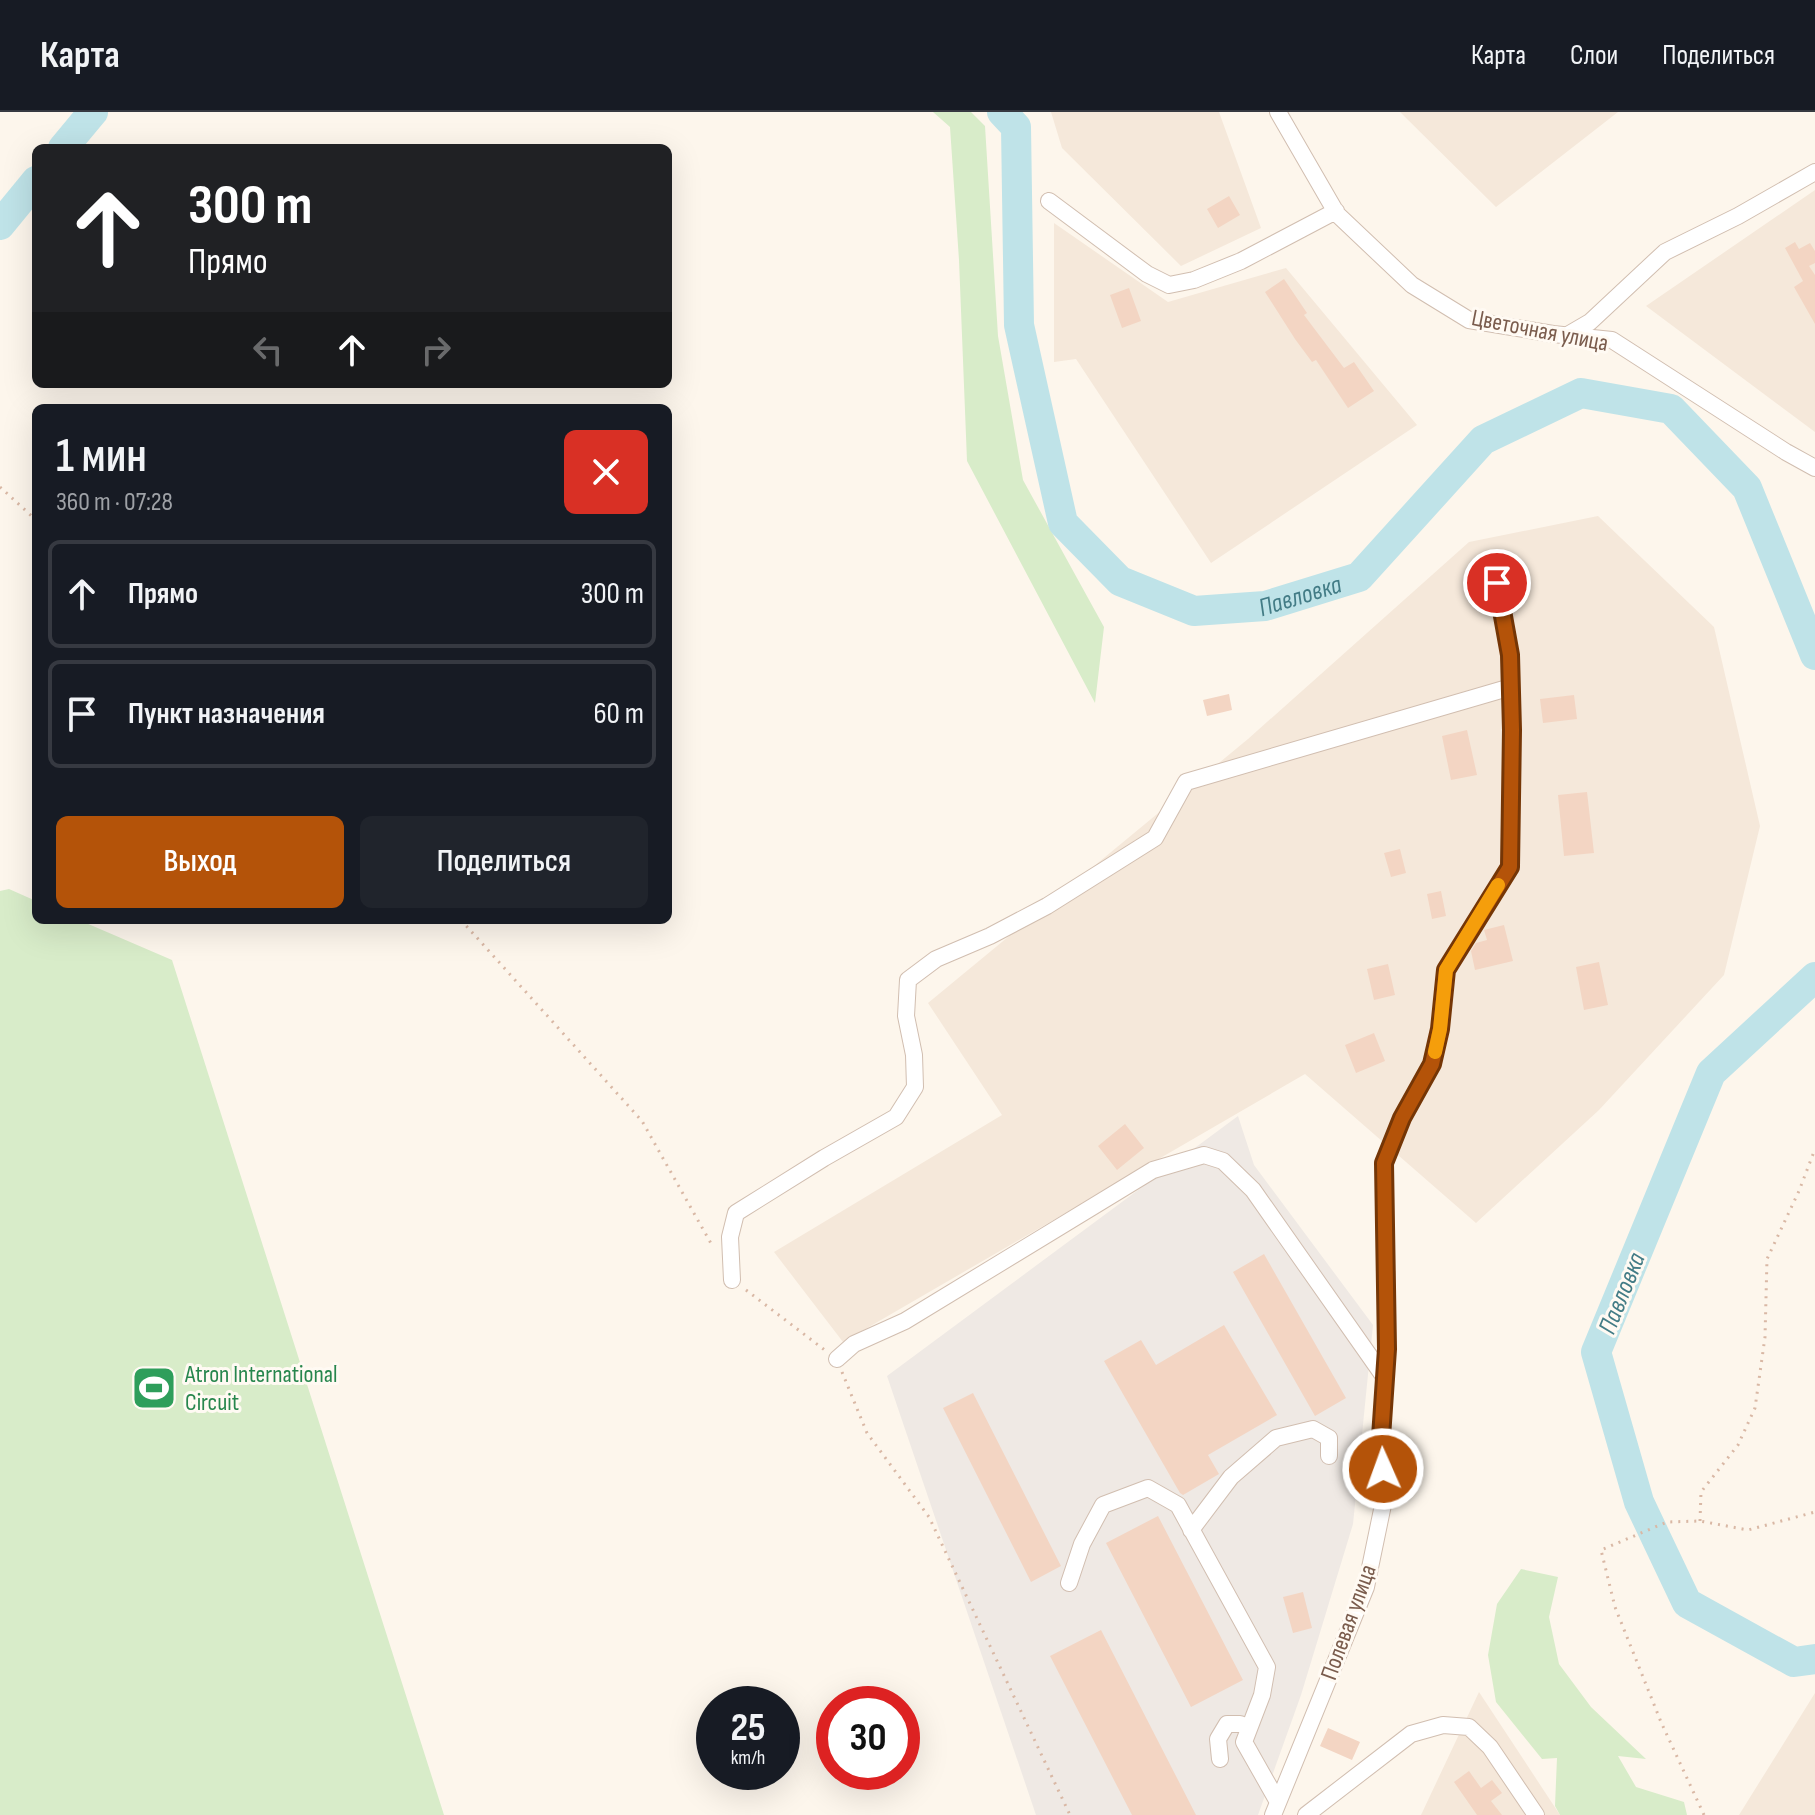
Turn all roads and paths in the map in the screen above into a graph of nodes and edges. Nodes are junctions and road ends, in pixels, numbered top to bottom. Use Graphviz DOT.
graph roads {
  1 [pos="1278,112"];
  2 [pos="1815,172"];
  3 [pos="1049,201"];
  4 [pos="1336,211"];
  5 [pos="1566,336"];
  6 [pos="1815,468"];
  7 [pos="0,487"];
  8 [pos="32,516"];
  9 [pos="1497,583"];
  10 [pos="1511,687"];
  11 [pos="465,924"];
  12 [pos="1815,1149"];
  13 [pos="717,1253"];
  14 [pos="732,1280"];
  15 [pos="837,1359"];
  16 [pos="1385,1378"];
  17 [pos="1329,1456"];
  18 [pos="1815,1512"];
  19 [pos="1700,1521"];
  20 [pos="1191,1530"];
  21 [pos="1069,1583"];
  22 [pos="1249,1727"];
  23 [pos="1220,1759"];
  24 [pos="1275,1809"];
  25 [pos="1070,1815"];
  26 [pos="1306,1815"];
  27 [pos="1536,1815"];
  28 [pos="1704,1815"];
  1 -- 4 [label="street, Цветочная улица"];
  2 -- 5 [label="street"];
  3 -- 4 [label="street"];
  4 -- 5 [label="street, Цветочная улица"];
  5 -- 6 [label="street, Цветочная улица"];
  7 -- 8 [label="path"];
  9 -- 10 [label="street, Полевая улица"];
  10 -- 14 [label="street"];
  10 -- 16 [label="street, Полевая улица"];
  11 -- 13 [label="path"];
  12 -- 19 [label="path"];
  14 -- 15 [label="path"];
  15 -- 16 [label="street"];
  15 -- 25 [label="path"];
  16 -- 24 [label="street, Полевая улица"];
  17 -- 20 [label="street"];
  18 -- 19 [label="path"];
  19 -- 28 [label="path"];
  20 -- 21 [label="street"];
  20 -- 22 [label="street"];
  22 -- 23 [label="street"];
  22 -- 24 [label="street"];
  26 -- 27 [label="street"];
}
